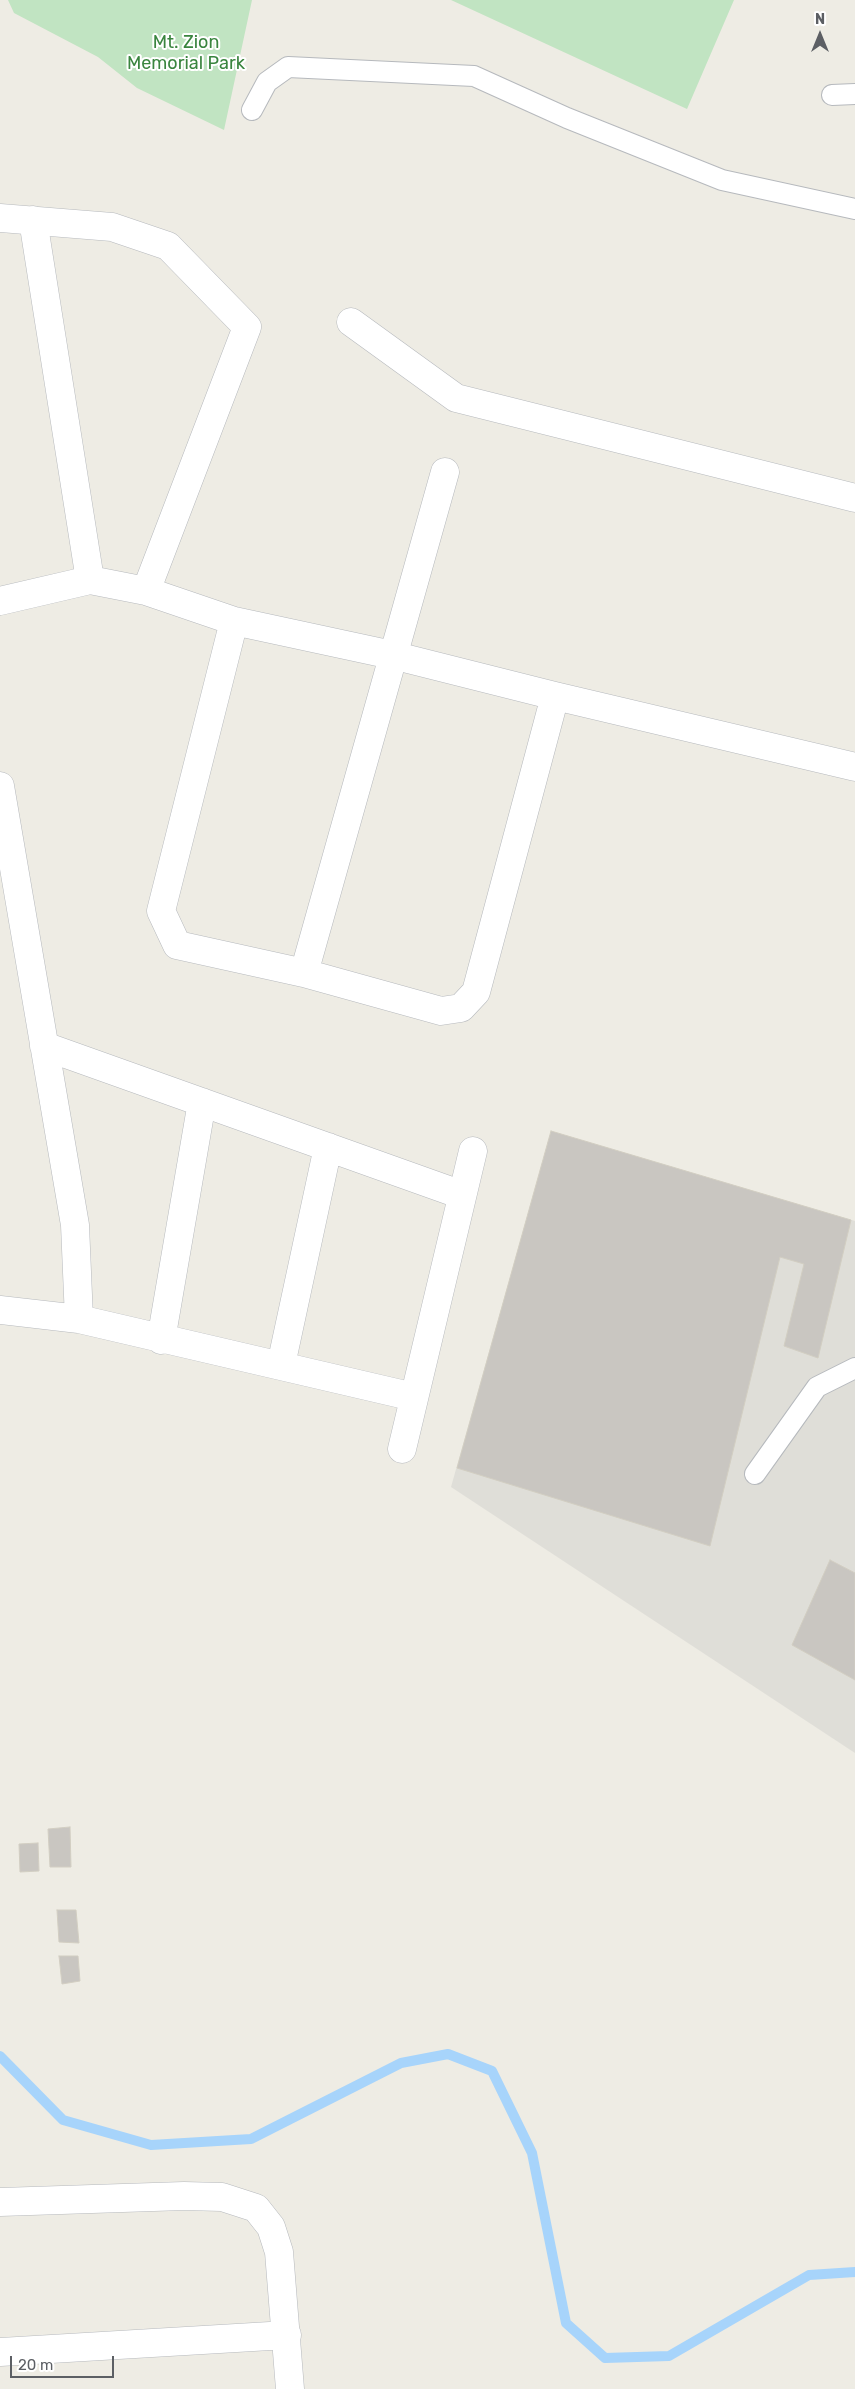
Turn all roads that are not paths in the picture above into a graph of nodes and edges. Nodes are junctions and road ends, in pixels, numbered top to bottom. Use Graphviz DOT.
graph roads {
  1 [pos="855,94"];
  2 [pos="832,95"];
  3 [pos="252,110"];
  4 [pos="855,209"];
  5 [pos="0,218"];
  6 [pos="33,220"];
  7 [pos="351,322"];
  8 [pos="445,472"];
  9 [pos="855,498"];
  10 [pos="90,580"];
  11 [pos="146,591"];
  12 [pos="0,601"];
  13 [pos="234,621"];
  14 [pos="392,655"];
  15 [pos="555,696"];
  16 [pos="855,766"];
  17 [pos="0,786"];
  18 [pos="304,973"];
  19 [pos="44,1046"];
  20 [pos="202,1102"];
  21 [pos="328,1147"];
  22 [pos="472,1151"];
  23 [pos="462,1195"];
  24 [pos="0,1310"];
  25 [pos="79,1319"];
  26 [pos="161,1340"];
  27 [pos="281,1365"];
  28 [pos="855,1368"];
  29 [pos="414,1397"];
  30 [pos="402,1449"];
  31 [pos="755,1474"];
  32 [pos="0,2202"];
  33 [pos="287,2335"];
  34 [pos="0,2352"];
  35 [pos="290,2389"];
  1 -- 2 [label="lane"];
  3 -- 4 [label="lane"];
  5 -- 6 [label="street"];
  6 -- 10 [label="street"];
  6 -- 11 [label="street"];
  7 -- 9 [label="street"];
  8 -- 14 [label="street"];
  10 -- 11 [label="street"];
  10 -- 12 [label="street"];
  11 -- 13 [label="street"];
  13 -- 14 [label="street"];
  13 -- 18 [label="street"];
  14 -- 15 [label="street"];
  14 -- 18 [label="street"];
  15 -- 16 [label="street"];
  15 -- 18 [label="street"];
  17 -- 19 [label="street"];
  19 -- 20 [label="street"];
  19 -- 25 [label="street"];
  20 -- 21 [label="street"];
  20 -- 26 [label="street"];
  21 -- 23 [label="street"];
  21 -- 27 [label="street"];
  22 -- 23 [label="street"];
  23 -- 29 [label="street"];
  24 -- 25 [label="street"];
  25 -- 26 [label="street"];
  26 -- 27 [label="street"];
  27 -- 29 [label="street"];
  28 -- 31 [label="lane"];
  29 -- 30 [label="street"];
  32 -- 33 [label="street"];
  33 -- 34 [label="street"];
  33 -- 35 [label="street"];
}
